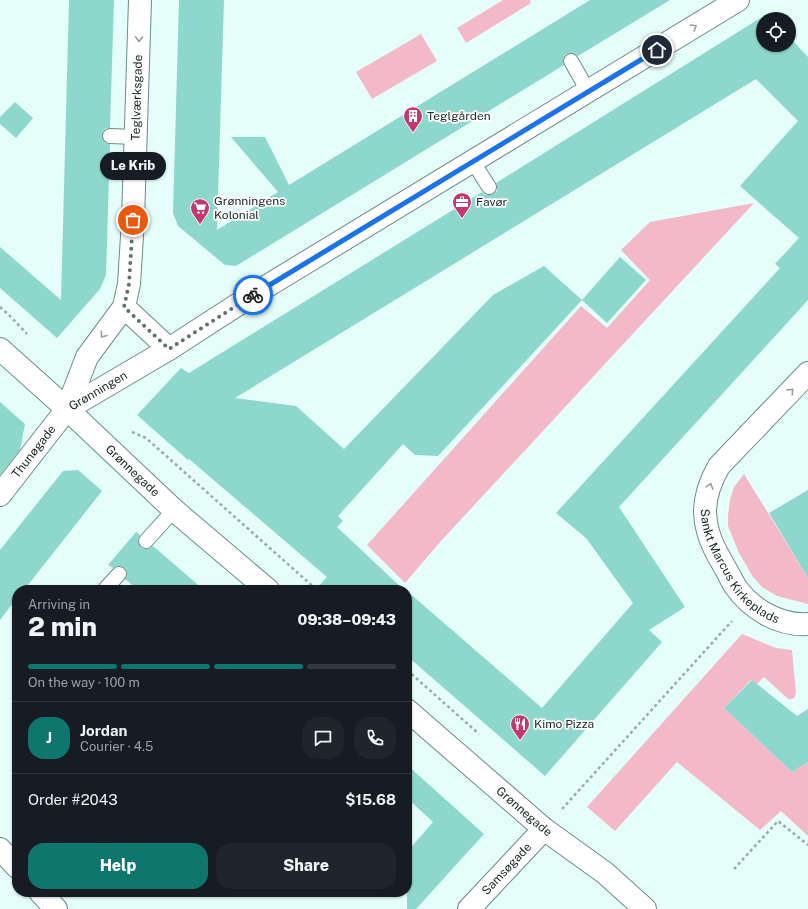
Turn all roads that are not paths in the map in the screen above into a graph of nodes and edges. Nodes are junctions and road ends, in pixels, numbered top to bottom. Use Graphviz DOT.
graph roads {
  1 [pos="140,0"];
  2 [pos="738,0"];
  3 [pos="571,61"];
  4 [pos="588,91"];
  5 [pos="110,136"];
  6 [pos="135,137"];
  7 [pos="473,162"];
  8 [pos="489,187"];
  9 [pos="133,220"];
  10 [pos="124,307"];
  11 [pos="0,349"];
  12 [pos="169,349"];
  13 [pos="808,373"];
  14 [pos="68,409"];
  15 [pos="0,495"];
  16 [pos="174,510"];
  17 [pos="146,541"];
  18 [pos="119,574"];
  19 [pos="109,585"];
  20 [pos="262,585"];
  21 [pos="808,624"];
  22 [pos="412,714"];
  23 [pos="544,829"];
  24 [pos="0,849"];
  25 [pos="12,862"];
  26 [pos="45,897"];
  27 [pos="56,909"];
  28 [pos="469,909"];
  29 [pos="646,909"];
  1 -- 6 [label="street, Teglværksgade, one-way"];
  4 -- 2 [label="street, Grønningen, one-way"];
  3 -- 4 [label="lane"];
  4 -- 7 [label="street, Grønningen"];
  5 -- 6 [label="lane"];
  6 -- 9 [label="street, Teglværksgade"];
  7 -- 8 [label="lane"];
  7 -- 12 [label="street, Grønningen"];
  9 -- 10 [label="street, Grønningen"];
  10 -- 12 [label="street"];
  10 -- 14 [label="street, Grønningen, one-way"];
  11 -- 14 [label="street, Grønnegade"];
  12 -- 14 [label="street, Grønningen"];
  21 -- 13 [label="street, Sankt Marcus Kirkeplads, one-way"];
  14 -- 15 [label="street, Thunøgade"];
  14 -- 16 [label="street, Grønnegade"];
  16 -- 17 [label="lane"];
  16 -- 20 [label="street, Grønnegade"];
  18 -- 19 [label="lane"];
  22 -- 23 [label="street, Grønnegade"];
  23 -- 28 [label="street, Samsøgade"];
  23 -- 29 [label="street, Grønnegade"];
  24 -- 25 [label="street"];
  26 -- 27 [label="street"];
}
